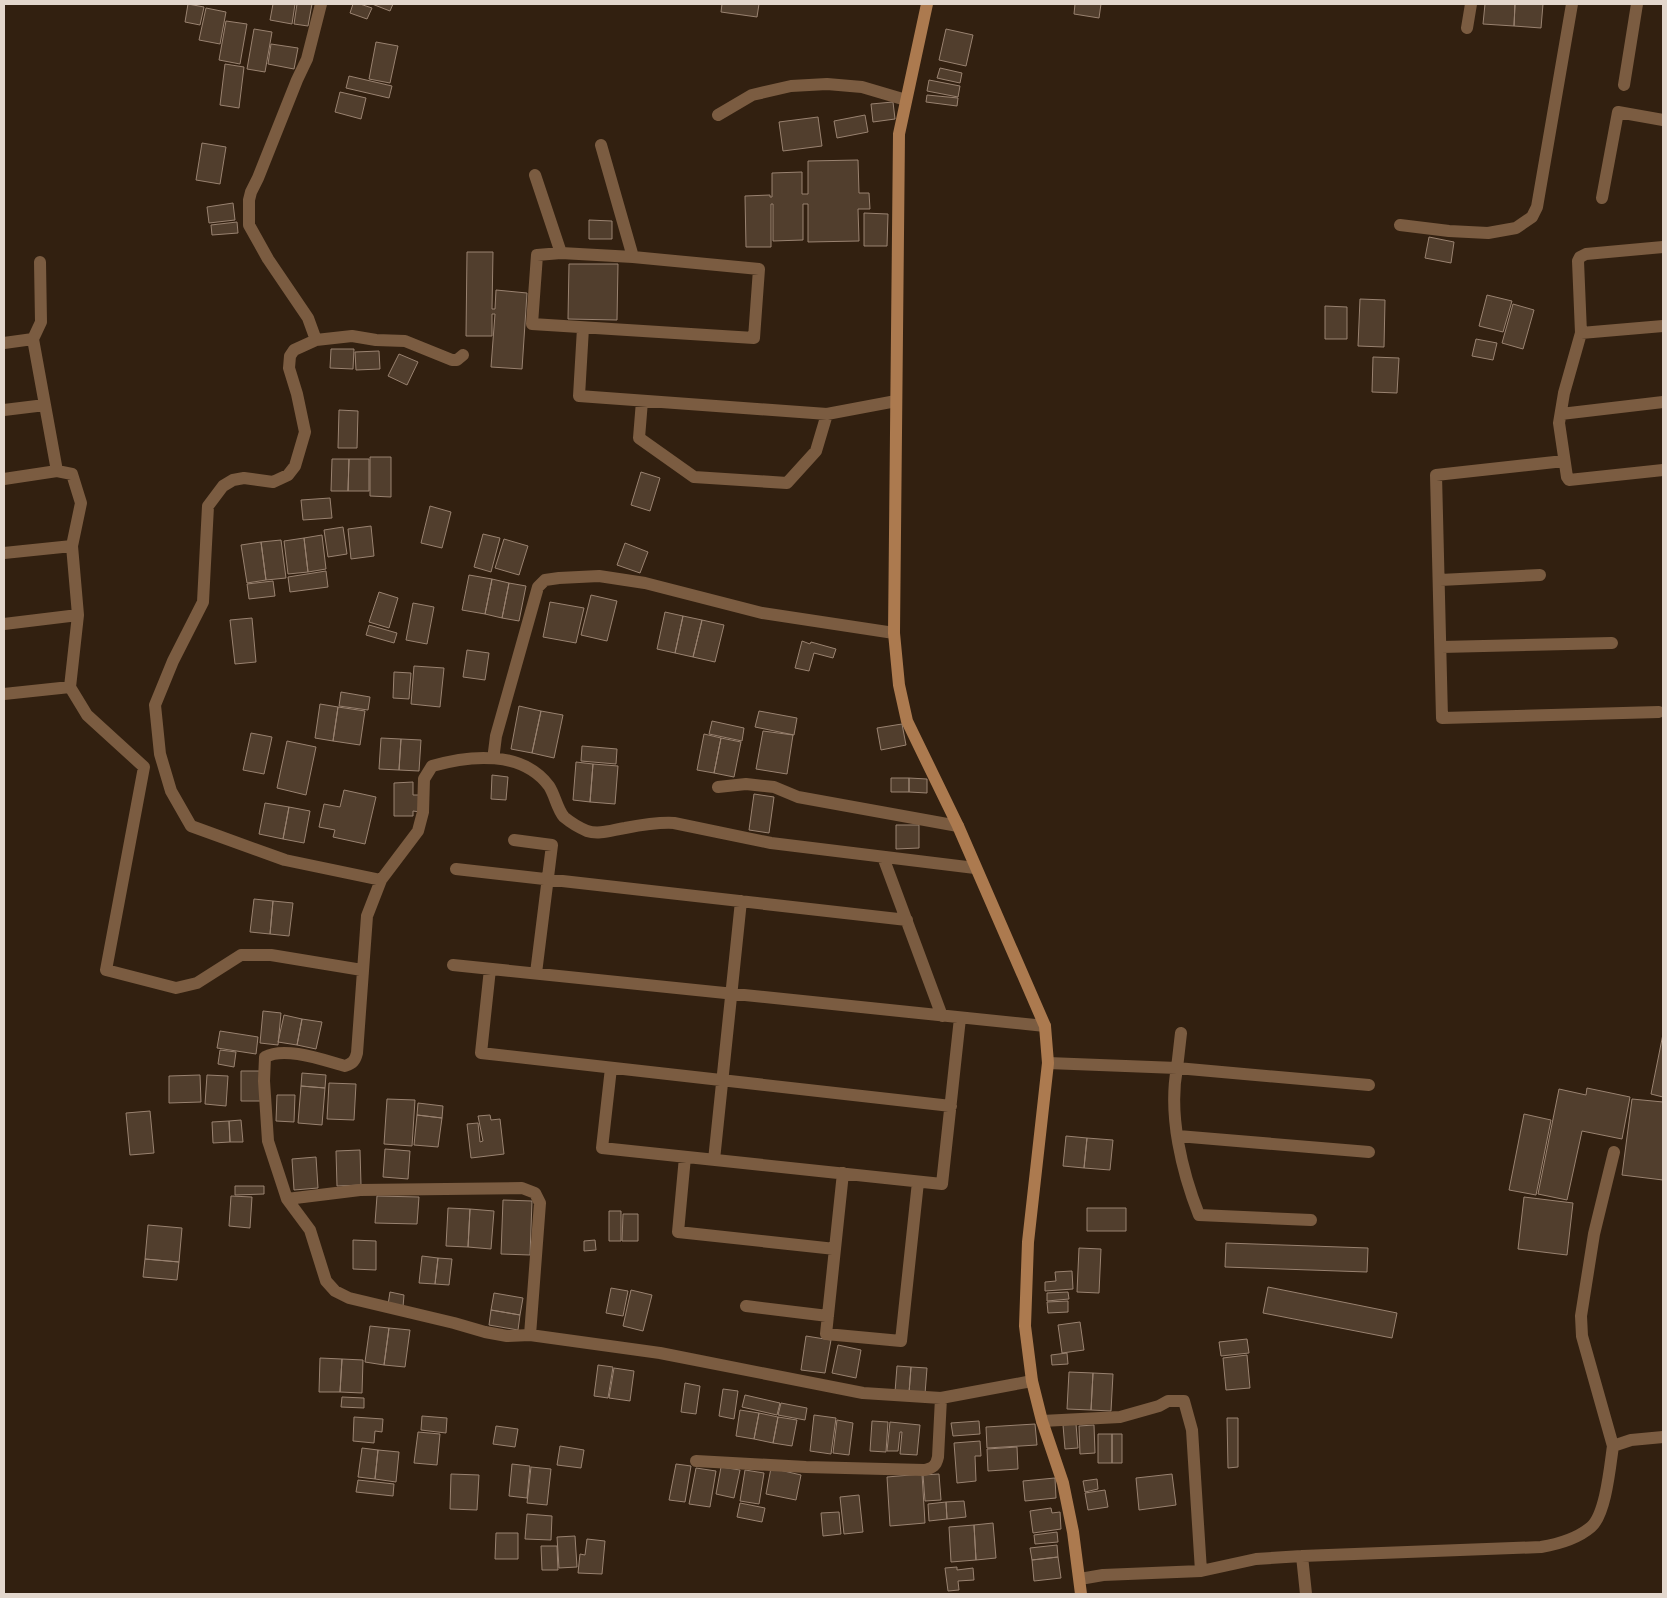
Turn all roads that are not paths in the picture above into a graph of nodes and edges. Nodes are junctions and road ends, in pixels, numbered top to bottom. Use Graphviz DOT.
graph roads {
  1 [pos="321,4"];
  2 [pos="927,4"];
  3 [pos="1471,4"];
  4 [pos="1572,4"];
  5 [pos="1637,4"];
  6 [pos="1467,28"];
  7 [pos="1624,85"];
  8 [pos="906,100"];
  9 [pos="718,115"];
  10 [pos="1663,120"];
  11 [pos="601,145"];
  12 [pos="535,175"];
  13 [pos="1602,198"];
  14 [pos="1400,225"];
  15 [pos="1663,247"];
  16 [pos="561,253"];
  17 [pos="633,257"];
  18 [pos="40,262"];
  19 [pos="1663,326"];
  20 [pos="583,328"];
  21 [pos="1581,334"];
  22 [pos="33,340"];
  23 [pos="316,340"];
  24 [pos="4,343"];
  25 [pos="463,355"];
  26 [pos="642,401"];
  27 [pos="896,401"];
  28 [pos="1663,402"];
  29 [pos="45,405"];
  30 [pos="4,410"];
  31 [pos="827,414"];
  32 [pos="1561,414"];
  33 [pos="1564,461"];
  34 [pos="1663,470"];
  35 [pos="57,471"];
  36 [pos="4,479"];
  37 [pos="72,546"];
  38 [pos="4,553"];
  39 [pos="1540,575"];
  40 [pos="1440,580"];
  41 [pos="78,615"];
  42 [pos="4,624"];
  43 [pos="894,633"];
  44 [pos="1612,643"];
  45 [pos="1441,646"];
  46 [pos="70,687"];
  47 [pos="4,694"];
  48 [pos="1659,712"];
  49 [pos="494,757"];
  50 [pos="718,788"];
  51 [pos="958,826"];
  52 [pos="514,840"];
  53 [pos="883,857"];
  54 [pos="975,868"];
  55 [pos="456,869"];
  56 [pos="548,879"];
  57 [pos="381,880"];
  58 [pos="741,901"];
  59 [pos="907,920"];
  60 [pos="453,965"];
  61 [pos="490,969"];
  62 [pos="362,970"];
  63 [pos="536,973"];
  64 [pos="731,994"];
  65 [pos="942,1016"];
  66 [pos="960,1018"];
  67 [pos="1045,1026"];
  68 [pos="1181,1033"];
  69 [pos="1048,1063"];
  70 [pos="611,1068"];
  71 [pos="1177,1068"];
  72 [pos="722,1080"];
  73 [pos="1370,1085"];
  74 [pos="951,1106"];
  75 [pos="1178,1136"];
  76 [pos="1369,1152"];
  77 [pos="1614,1152"];
  78 [pos="685,1157"];
  79 [pos="714,1160"];
  80 [pos="843,1173"];
  81 [pos="918,1182"];
  82 [pos="287,1199"];
  83 [pos="1311,1220"];
  84 [pos="835,1249"];
  85 [pos="746,1306"];
  86 [pos="828,1316"];
  87 [pos="530,1335"];
  88 [pos="1032,1381"];
  89 [pos="941,1398"];
  90 [pos="1042,1421"];
  91 [pos="1663,1437"];
  92 [pos="1613,1446"];
  93 [pos="696,1461"];
  94 [pos="1302,1556"];
  95 [pos="1201,1571"];
  96 [pos="1080,1579"];
  97 [pos="1081,1594"];
  98 [pos="1306,1594"];
  1 -- 23 [label="street"];
  2 -- 8 [label="street"];
  3 -- 6 [label="street"];
  4 -- 14 [label="street"];
  5 -- 7 [label="street"];
  8 -- 9 [label="street"];
  8 -- 27 [label="street"];
  10 -- 13 [label="street"];
  11 -- 17 [label="street"];
  12 -- 16 [label="street"];
  15 -- 21 [label="street"];
  16 -- 17 [label="street"];
  16 -- 20 [label="street"];
  17 -- 20 [label="street"];
  18 -- 22 [label="street"];
  19 -- 21 [label="street"];
  20 -- 26 [label="street"];
  21 -- 32 [label="street"];
  22 -- 24 [label="street"];
  22 -- 29 [label="street"];
  23 -- 25 [label="street"];
  23 -- 57 [label="street"];
  26 -- 31 [label="street"];
  26 -- 31 [label="street"];
  27 -- 31 [label="street"];
  27 -- 43 [label="street"];
  28 -- 32 [label="street"];
  29 -- 30 [label="street"];
  29 -- 35 [label="street"];
  32 -- 33 [label="street"];
  33 -- 34 [label="street"];
  33 -- 40 [label="street"];
  35 -- 36 [label="street"];
  35 -- 37 [label="street"];
  37 -- 38 [label="street"];
  37 -- 41 [label="street"];
  39 -- 40 [label="street"];
  40 -- 45 [label="street"];
  41 -- 42 [label="street"];
  41 -- 46 [label="street"];
  43 -- 49 [label="street"];
  43 -- 51 [label="street"];
  44 -- 45 [label="street"];
  45 -- 48 [label="street"];
  46 -- 47 [label="street"];
  46 -- 62 [label="street"];
  49 -- 53 [label="street"];
  49 -- 57 [label="street"];
  50 -- 51 [label="street"];
  51 -- 54 [label="street"];
  52 -- 56 [label="street"];
  53 -- 54 [label="street"];
  53 -- 59 [label="street"];
  54 -- 67 [label="street"];
  55 -- 56 [label="street"];
  56 -- 58 [label="street"];
  56 -- 63 [label="street"];
  57 -- 62 [label="street"];
  58 -- 59 [label="street"];
  58 -- 64 [label="street"];
  59 -- 65 [label="street"];
  60 -- 61 [label="street"];
  61 -- 63 [label="street"];
  61 -- 70 [label="street"];
  62 -- 82 [label="street"];
  63 -- 64 [label="street"];
  64 -- 65 [label="street"];
  64 -- 72 [label="street"];
  65 -- 66 [label="street"];
  66 -- 67 [label="street"];
  66 -- 74 [label="street"];
  67 -- 69 [label="street"];
  68 -- 71 [label="street"];
  69 -- 71 [label="street"];
  69 -- 88 [label="street"];
  70 -- 72 [label="street"];
  70 -- 78 [label="street"];
  71 -- 73 [label="street"];
  71 -- 75 [label="street"];
  72 -- 74 [label="street"];
  72 -- 79 [label="street"];
  74 -- 81 [label="street"];
  75 -- 76 [label="street"];
  75 -- 83 [label="street"];
  77 -- 92 [label="street"];
  78 -- 79 [label="street"];
  78 -- 84 [label="street"];
  79 -- 80 [label="street"];
  80 -- 81 [label="street"];
  80 -- 84 [label="street"];
  81 -- 86 [label="street"];
  82 -- 87 [label="street"];
  82 -- 87 [label="street"];
  84 -- 86 [label="street"];
  85 -- 86 [label="street"];
  87 -- 89 [label="street"];
  88 -- 89 [label="street"];
  88 -- 90 [label="street"];
  89 -- 93 [label="street"];
  90 -- 95 [label="street"];
  90 -- 96 [label="street"];
  91 -- 92 [label="street"];
  92 -- 94 [label="street"];
  94 -- 95 [label="street"];
  94 -- 98 [label="street"];
  95 -- 96 [label="street"];
  96 -- 97 [label="street"];
}
